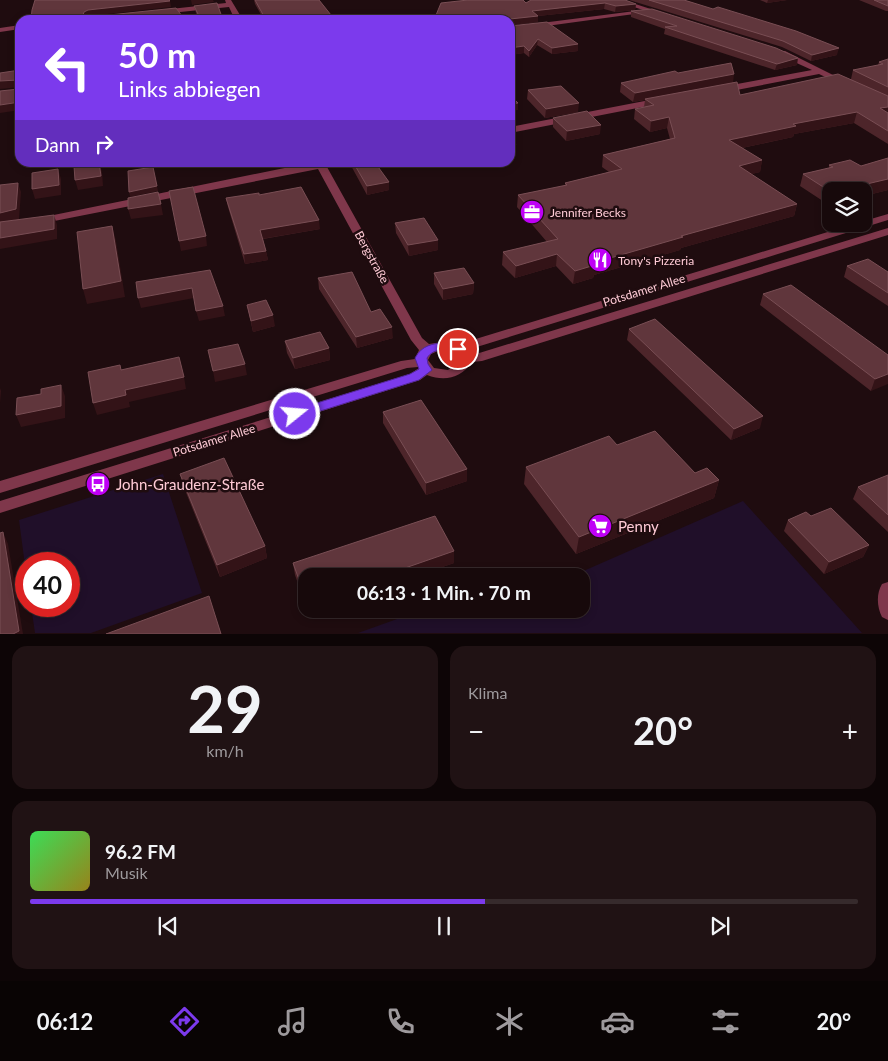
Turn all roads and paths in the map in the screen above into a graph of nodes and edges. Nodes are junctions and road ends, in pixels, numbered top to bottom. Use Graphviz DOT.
graph roads {
  1 [pos="616,0"];
  2 [pos="229,2"];
  3 [pos="652,11"];
  4 [pos="156,13"];
  5 [pos="236,15"];
  6 [pos="670,17"];
  7 [pos="15,28"];
  8 [pos="515,28"];
  9 [pos="0,30"];
  10 [pos="772,49"];
  11 [pos="820,71"];
  12 [pos="854,87"];
  13 [pos="713,91"];
  14 [pos="674,98"];
  15 [pos="515,129"];
  16 [pos="305,167"];
  17 [pos="322,167"];
  18 [pos="888,217"];
  19 [pos="25,224"];
  20 [pos="888,231"];
  21 [pos="462,354"];
  22 [pos="425,360"];
  23 [pos="0,487"];
  24 [pos="0,507"];
  25 [pos="888,589"];
  26 [pos="888,612"];
  1 -- 3 [label="street"];
  2 -- 4 [label="street"];
  2 -- 5 [label="street"];
  3 -- 6 [label="street"];
  3 -- 8 [label="street"];
  7 -- 9 [label="street"];
  10 -- 11 [label="street"];
  11 -- 12 [label="street"];
  11 -- 13 [label="street"];
  14 -- 15 [label="street"];
  16 -- 19 [label="street"];
  17 -- 22 [label="street, Bergstraße"];
  18 -- 21 [label="street, Potsdamer Allee"];
  20 -- 21 [label="street, Potsdamer Allee"];
  21 -- 22 [label="street"];
  21 -- 22 [label="street"];
  22 -- 23 [label="street, Potsdamer Allee"];
  22 -- 24 [label="street, Potsdamer Allee"];
  25 -- 26 [label="street"];
}
